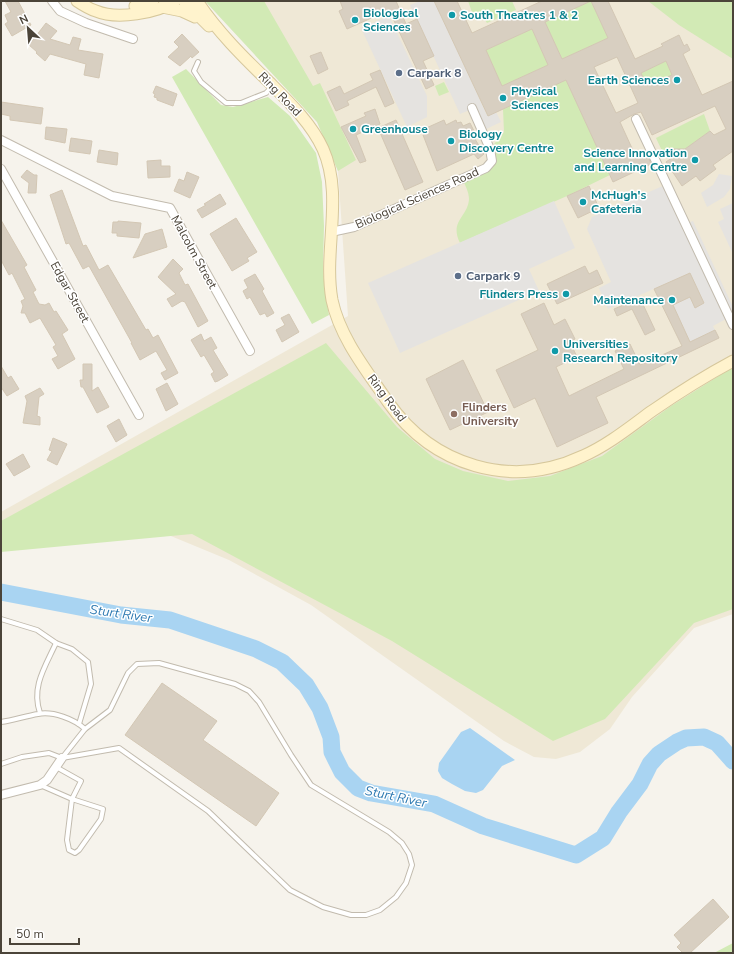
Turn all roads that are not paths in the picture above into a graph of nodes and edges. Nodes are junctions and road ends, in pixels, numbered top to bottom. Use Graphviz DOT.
graph roads {
  1 [pos="52,1"];
  2 [pos="77,1"];
  3 [pos="89,1"];
  4 [pos="175,1"];
  5 [pos="184,1"];
  6 [pos="191,1"];
  7 [pos="151,3"];
  8 [pos="199,5"];
  9 [pos="203,21"];
  10 [pos="133,39"];
  11 [pos="233,46"];
  12 [pos="198,62"];
  13 [pos="273,86"];
  14 [pos="472,108"];
  15 [pos="636,119"];
  16 [pos="1,140"];
  17 [pos="1,169"];
  18 [pos="331,232"];
  19 [pos="733,325"];
  20 [pos="250,351"];
  21 [pos="733,361"];
  22 [pos="139,415"];
  23 [pos="1,619"];
  24 [pos="56,643"];
  25 [pos="40,713"];
  26 [pos="1,722"];
  27 [pos="79,724"];
  28 [pos="85,729"];
  29 [pos="62,758"];
  30 [pos="1,764"];
  31 [pos="56,768"];
  32 [pos="40,784"];
  33 [pos="1,795"];
  34 [pos="72,799"];
  1 -- 10 [label="street"];
  2 -- 7 [label="street"];
  3 -- 7 [label="street"];
  4 -- 7 [label="street"];
  5 -- 9 [label="street, Ring Road"];
  6 -- 8 [label="street, Ring Road"];
  7 -- 9 [label="street"];
  8 -- 11 [label="street, Ring Road"];
  9 -- 11 [label="street, Ring Road"];
  11 -- 13 [label="street, Ring Road"];
  12 -- 13 [label="lane"];
  13 -- 18 [label="street, Ring Road"];
  14 -- 18 [label="street, Biological Sciences Road"];
  15 -- 19 [label="street"];
  16 -- 20 [label="street, Malcolm Street"];
  17 -- 22 [label="street, Edgar Street"];
  18 -- 21 [label="street, Ring Road"];
  23 -- 24 [label="lane"];
  24 -- 25 [label="lane"];
  24 -- 27 [label="lane"];
  25 -- 26 [label="lane"];
  25 -- 27 [label="lane"];
  27 -- 28 [label="lane"];
  28 -- 29 [label="lane"];
  28 -- 29 [label="lane"];
  29 -- 30 [label="lane"];
  29 -- 31 [label="street"];
  31 -- 32 [label="street"];
  31 -- 34 [label="lane"];
  32 -- 33 [label="street"];
  32 -- 34 [label="lane"];
  34 -- 34 [label="lane"];
}
